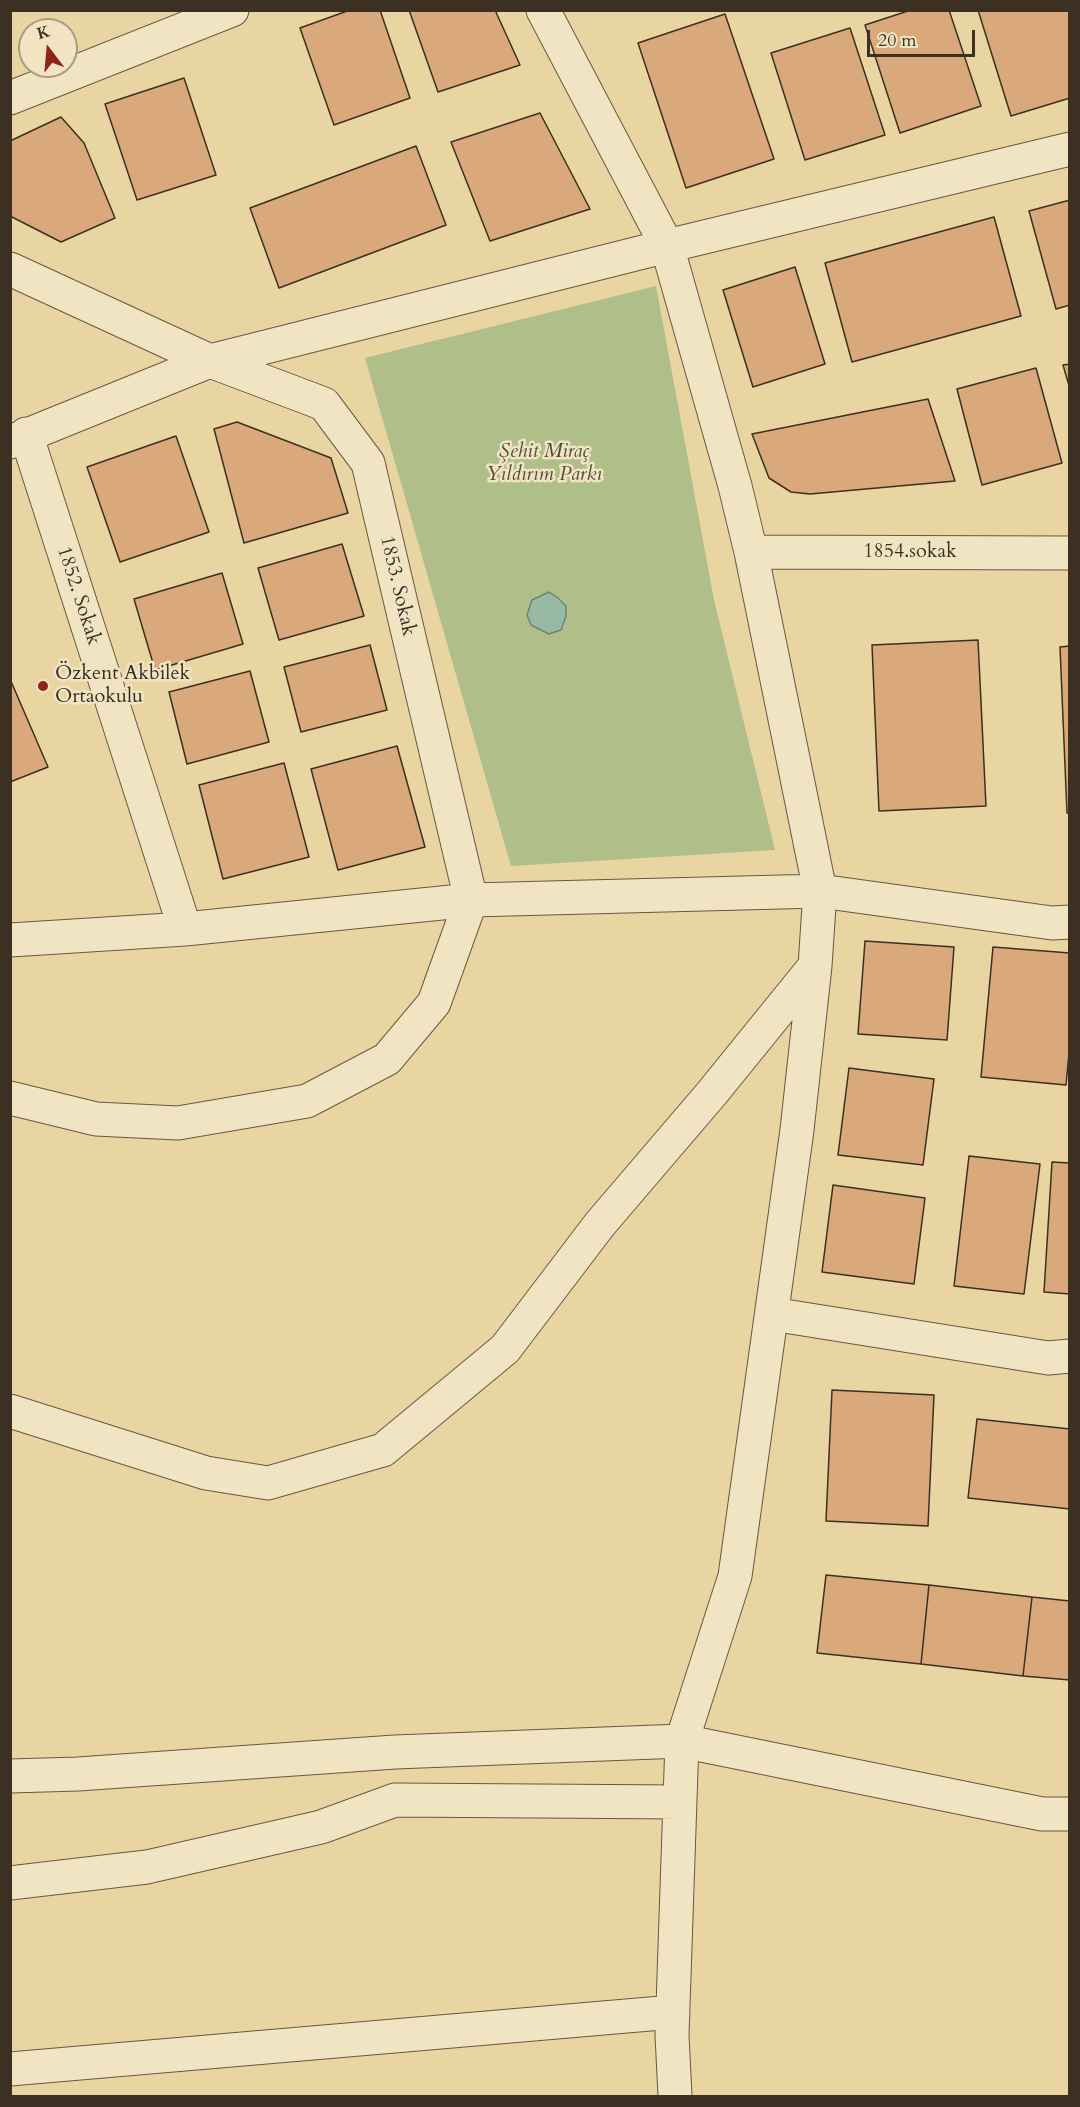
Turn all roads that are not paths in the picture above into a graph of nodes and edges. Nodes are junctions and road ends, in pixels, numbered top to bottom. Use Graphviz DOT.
graph roads {
  1 [pos="232,10"];
  2 [pos="543,10"];
  3 [pos="10,98"];
  4 [pos="1070,149"];
  5 [pos="667,246"];
  6 [pos="10,269"];
  7 [pos="210,361"];
  8 [pos="18,438"];
  9 [pos="751,552"];
  10 [pos="1070,553"];
  11 [pos="820,891"];
  12 [pos="471,900"];
  13 [pos="1070,922"];
  14 [pos="185,929"];
  15 [pos="10,940"];
  16 [pos="815,966"];
  17 [pos="10,1098"];
  18 [pos="772,1314"];
  19 [pos="1070,1356"];
  20 [pos="10,1411"];
  21 [pos="682,1741"];
  22 [pos="10,1776"];
  23 [pos="680,1802"];
  24 [pos="1070,1814"];
  25 [pos="10,1883"];
  26 [pos="673,2012"];
  27 [pos="10,2069"];
  28 [pos="675,2097"];
  1 -- 3 [label="street"];
  2 -- 5 [label="street"];
  4 -- 5 [label="street"];
  5 -- 7 [label="street"];
  5 -- 9 [label="street"];
  6 -- 7 [label="street, 1853. Sokak"];
  7 -- 8 [label="street"];
  7 -- 12 [label="street, 1853. Sokak"];
  8 -- 14 [label="street, 1852. Sokak"];
  9 -- 10 [label="street, 1854.sokak"];
  9 -- 11 [label="street"];
  11 -- 12 [label="street"];
  11 -- 13 [label="street"];
  11 -- 16 [label="street"];
  12 -- 14 [label="street"];
  12 -- 17 [label="street"];
  14 -- 15 [label="street"];
  16 -- 18 [label="street"];
  16 -- 20 [label="street"];
  18 -- 19 [label="street"];
  18 -- 21 [label="street"];
  21 -- 22 [label="street"];
  21 -- 23 [label="street"];
  21 -- 24 [label="street"];
  23 -- 25 [label="street"];
  23 -- 26 [label="street"];
  26 -- 27 [label="street"];
  26 -- 28 [label="street"];
}
